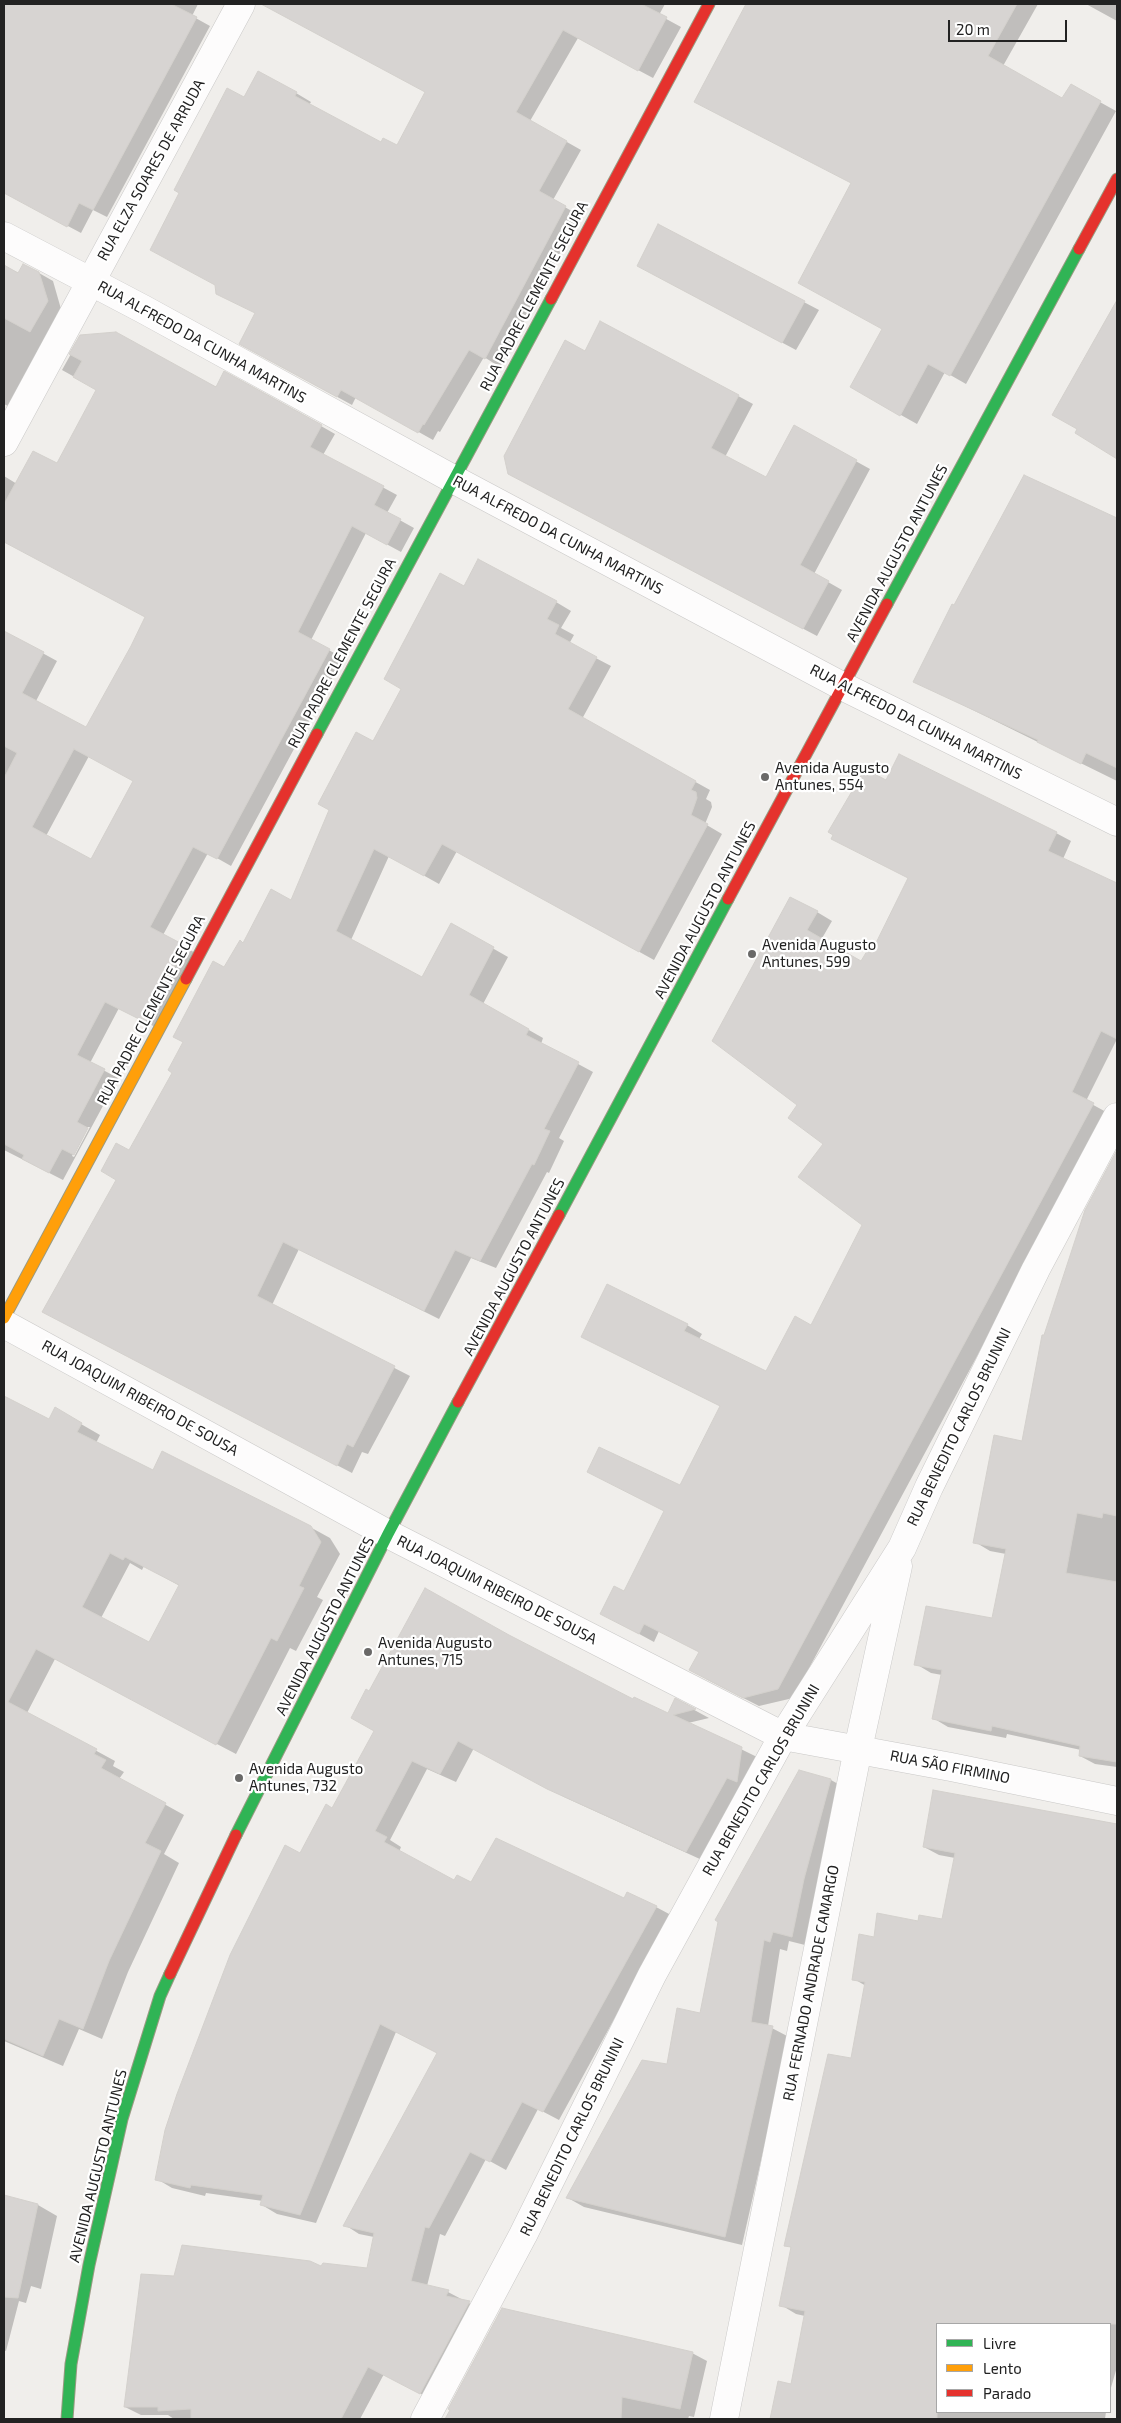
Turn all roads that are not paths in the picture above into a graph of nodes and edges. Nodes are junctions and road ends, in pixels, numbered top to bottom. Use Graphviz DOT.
graph roads {
  1 [pos="241,4"];
  2 [pos="709,4"];
  3 [pos="1117,179"];
  4 [pos="4,236"];
  5 [pos="90,281"];
  6 [pos="4,442"];
  7 [pos="453,479"];
  8 [pos="842,686"];
  9 [pos="1117,822"];
  10 [pos="1117,1117"];
  11 [pos="4,1318"];
  12 [pos="4,1324"];
  13 [pos="388,1534"];
  14 [pos="902,1548"];
  15 [pos="782,1736"];
  16 [pos="858,1749"];
  17 [pos="1117,1801"];
  18 [pos="67,2419"];
  19 [pos="425,2419"];
  20 [pos="724,2419"];
  1 -- 5 [label="street, RUA ELZA SOARES DE ARRUDA"];
  2 -- 7 [label="street, RUA PADRE CLEMENTE SEGURA"];
  3 -- 8 [label="street, AVENIDA AUGUSTO ANTUNES"];
  4 -- 5 [label="street, RUA ALFREDO DA CUNHA MARTINS"];
  5 -- 6 [label="street, RUA ELZA SOARES DE ARRUDA"];
  5 -- 7 [label="street, RUA ALFREDO DA CUNHA MARTINS"];
  7 -- 8 [label="street, RUA ALFREDO DA CUNHA MARTINS"];
  7 -- 11 [label="street, RUA PADRE CLEMENTE SEGURA"];
  8 -- 9 [label="street, RUA ALFREDO DA CUNHA MARTINS"];
  8 -- 13 [label="street, AVENIDA AUGUSTO ANTUNES"];
  10 -- 14 [label="street, RUA BENEDITO CARLOS BRUNINI"];
  12 -- 13 [label="street, RUA JOAQUIM RIBEIRO DE SOUSA"];
  13 -- 15 [label="street, RUA JOAQUIM RIBEIRO DE SOUSA"];
  13 -- 18 [label="street, AVENIDA AUGUSTO ANTUNES"];
  14 -- 15 [label="street, RUA BENEDITO CARLOS BRUNINI"];
  14 -- 16 [label="street, RUA FERNADO ANDRADE CAMARGO"];
  15 -- 16 [label="street, RUA SÃO FIRMINO"];
  15 -- 19 [label="street, RUA BENEDITO CARLOS BRUNINI"];
  16 -- 17 [label="street, RUA SÃO FIRMINO"];
  16 -- 20 [label="street, RUA FERNADO ANDRADE CAMARGO"];
}
